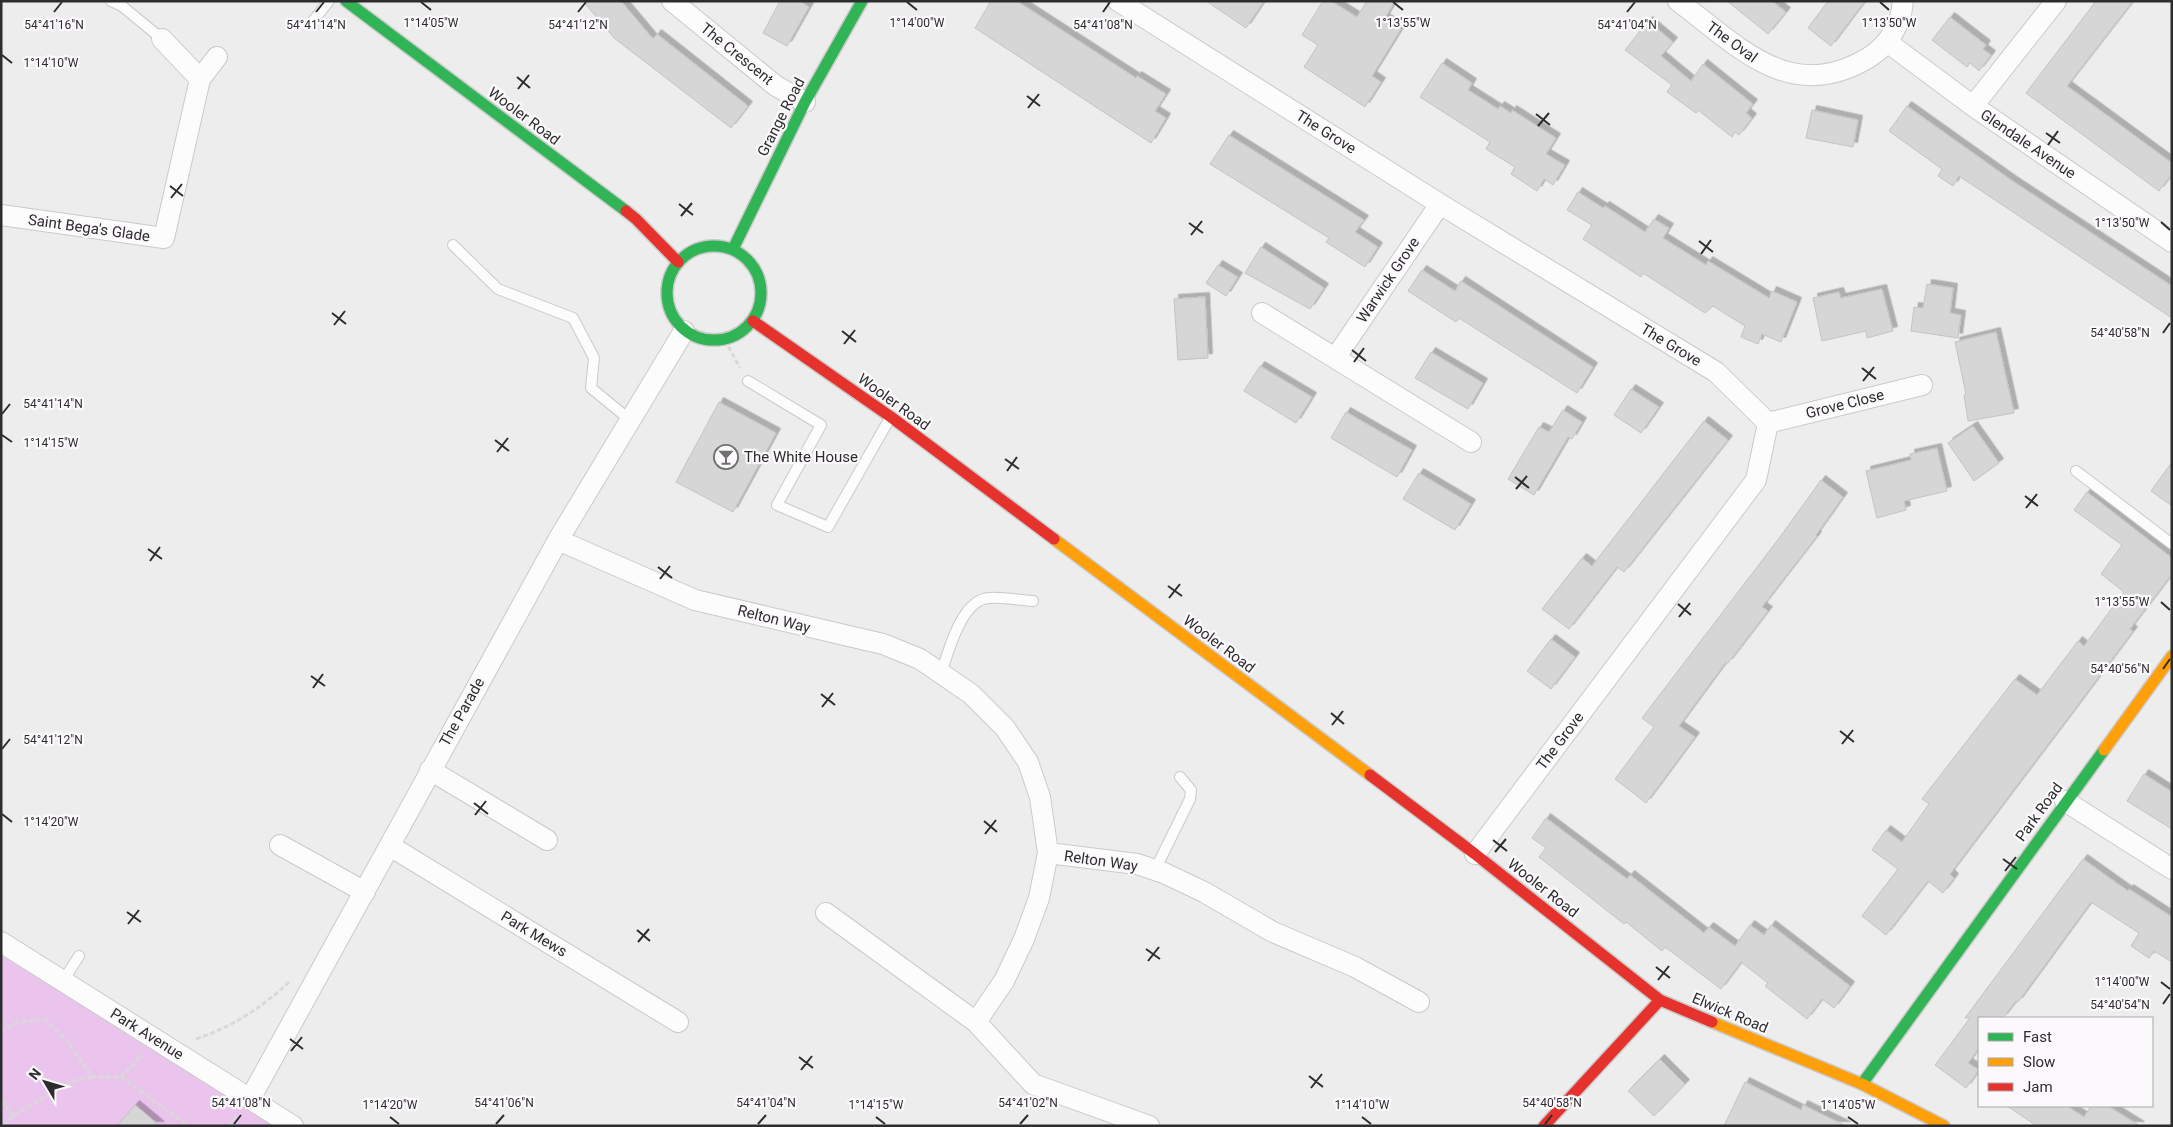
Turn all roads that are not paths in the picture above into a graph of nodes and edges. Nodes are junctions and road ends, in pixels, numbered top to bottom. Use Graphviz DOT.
graph roads {
  1 [pos="111,1"];
  2 [pos="329,1"];
  3 [pos="346,1"];
  4 [pos="672,1"];
  5 [pos="862,1"];
  6 [pos="1118,1"];
  7 [pos="1678,1"];
  8 [pos="1902,1"];
  9 [pos="2056,1"];
  10 [pos="313,21"];
  11 [pos="162,39"];
  12 [pos="1887,42"];
  13 [pos="217,57"];
  14 [pos="200,79"];
  15 [pos="805,102"];
  16 [pos="1973,106"];
  17 [pos="1440,204"];
  18 [pos="1,215"];
  19 [pos="2170,238"];
  20 [pos="453,245"];
  21 [pos="733,249"];
  22 [pos="678,262"];
  23 [pos="1262,313"];
  24 [pos="753,321"];
  25 [pos="684,331"];
  26 [pos="1336,357"];
  27 [pos="748,381"];
  28 [pos="1922,385"];
  29 [pos="891,417"];
  30 [pos="630,420"];
  31 [pos="1768,423"];
  32 [pos="1471,442"];
  33 [pos="2076,472"];
  34 [pos="558,540"];
  35 [pos="2172,544"];
  36 [pos="1033,601"];
  37 [pos="2172,656"];
  38 [pos="941,673"];
  39 [pos="430,770"];
  40 [pos="1180,777"];
  41 [pos="2065,801"];
  42 [pos="547,840"];
  43 [pos="280,845"];
  44 [pos="390,846"];
  45 [pos="1048,853"];
  46 [pos="1475,854"];
  47 [pos="2172,869"];
  48 [pos="1155,870"];
  49 [pos="365,892"];
  50 [pos="826,912"];
  51 [pos="1,942"];
  52 [pos="80,956"];
  53 [pos="63,981"];
  54 [pos="1660,1000"];
  55 [pos="1420,1002"];
  56 [pos="678,1022"];
  57 [pos="976,1022"];
  58 [pos="1862,1084"];
  59 [pos="250,1099"];
  60 [pos="293,1126"];
  61 [pos="1149,1126"];
  62 [pos="1544,1126"];
  63 [pos="1944,1126"];
  1 -- 11 [label="lane"];
  2 -- 10 [label="lane"];
  3 -- 22 [label="street, Wooler Road"];
  4 -- 15 [label="street, The Crescent"];
  5 -- 15 [label="street, Grange Road"];
  6 -- 17 [label="street, The Grove"];
  7 -- 12 [label="street, The Oval"];
  8 -- 12 [label="street, The Oval"];
  9 -- 16 [label="street"];
  11 -- 14 [label="street"];
  12 -- 16 [label="street, Glendale Avenue"];
  13 -- 14 [label="street, Saint Bega's Glade"];
  14 -- 18 [label="street, Saint Bega's Glade"];
  15 -- 21 [label="street, Grange Road"];
  16 -- 19 [label="street, Glendale Avenue"];
  17 -- 26 [label="street, Warwick Grove"];
  17 -- 31 [label="street, The Grove"];
  20 -- 30 [label="lane"];
  21 -- 22 [label="street"];
  21 -- 24 [label="street"];
  22 -- 25 [label="street"];
  23 -- 26 [label="street"];
  24 -- 25 [label="street"];
  24 -- 29 [label="street, Wooler Road"];
  25 -- 30 [label="street, The Parade"];
  26 -- 32 [label="street"];
  27 -- 29 [label="lane"];
  28 -- 31 [label="street, Grove Close"];
  29 -- 46 [label="street, Wooler Road"];
  30 -- 34 [label="street, The Parade"];
  31 -- 46 [label="street, The Grove"];
  33 -- 35 [label="lane"];
  34 -- 38 [label="street, Relton Way"];
  34 -- 39 [label="street, The Parade"];
  36 -- 38 [label="lane"];
  37 -- 41 [label="street, Park Road"];
  38 -- 45 [label="street, Relton Way"];
  39 -- 42 [label="street"];
  39 -- 44 [label="street, The Parade"];
  40 -- 48 [label="lane"];
  41 -- 47 [label="street"];
  41 -- 58 [label="street, Park Road"];
  43 -- 49 [label="street"];
  44 -- 49 [label="street, The Parade"];
  44 -- 56 [label="street, Park Mews"];
  45 -- 48 [label="street, Relton Way"];
  45 -- 57 [label="street"];
  46 -- 54 [label="street, Wooler Road"];
  48 -- 55 [label="street, Relton Way"];
  49 -- 59 [label="street, The Parade"];
  50 -- 57 [label="street"];
  51 -- 53 [label="street, Park Avenue"];
  52 -- 53 [label="lane"];
  53 -- 59 [label="street, Park Avenue"];
  54 -- 58 [label="street, Elwick Road"];
  54 -- 62 [label="street"];
  57 -- 61 [label="street"];
  58 -- 63 [label="street, Elwick Road"];
  59 -- 60 [label="street, Park Avenue"];
}
